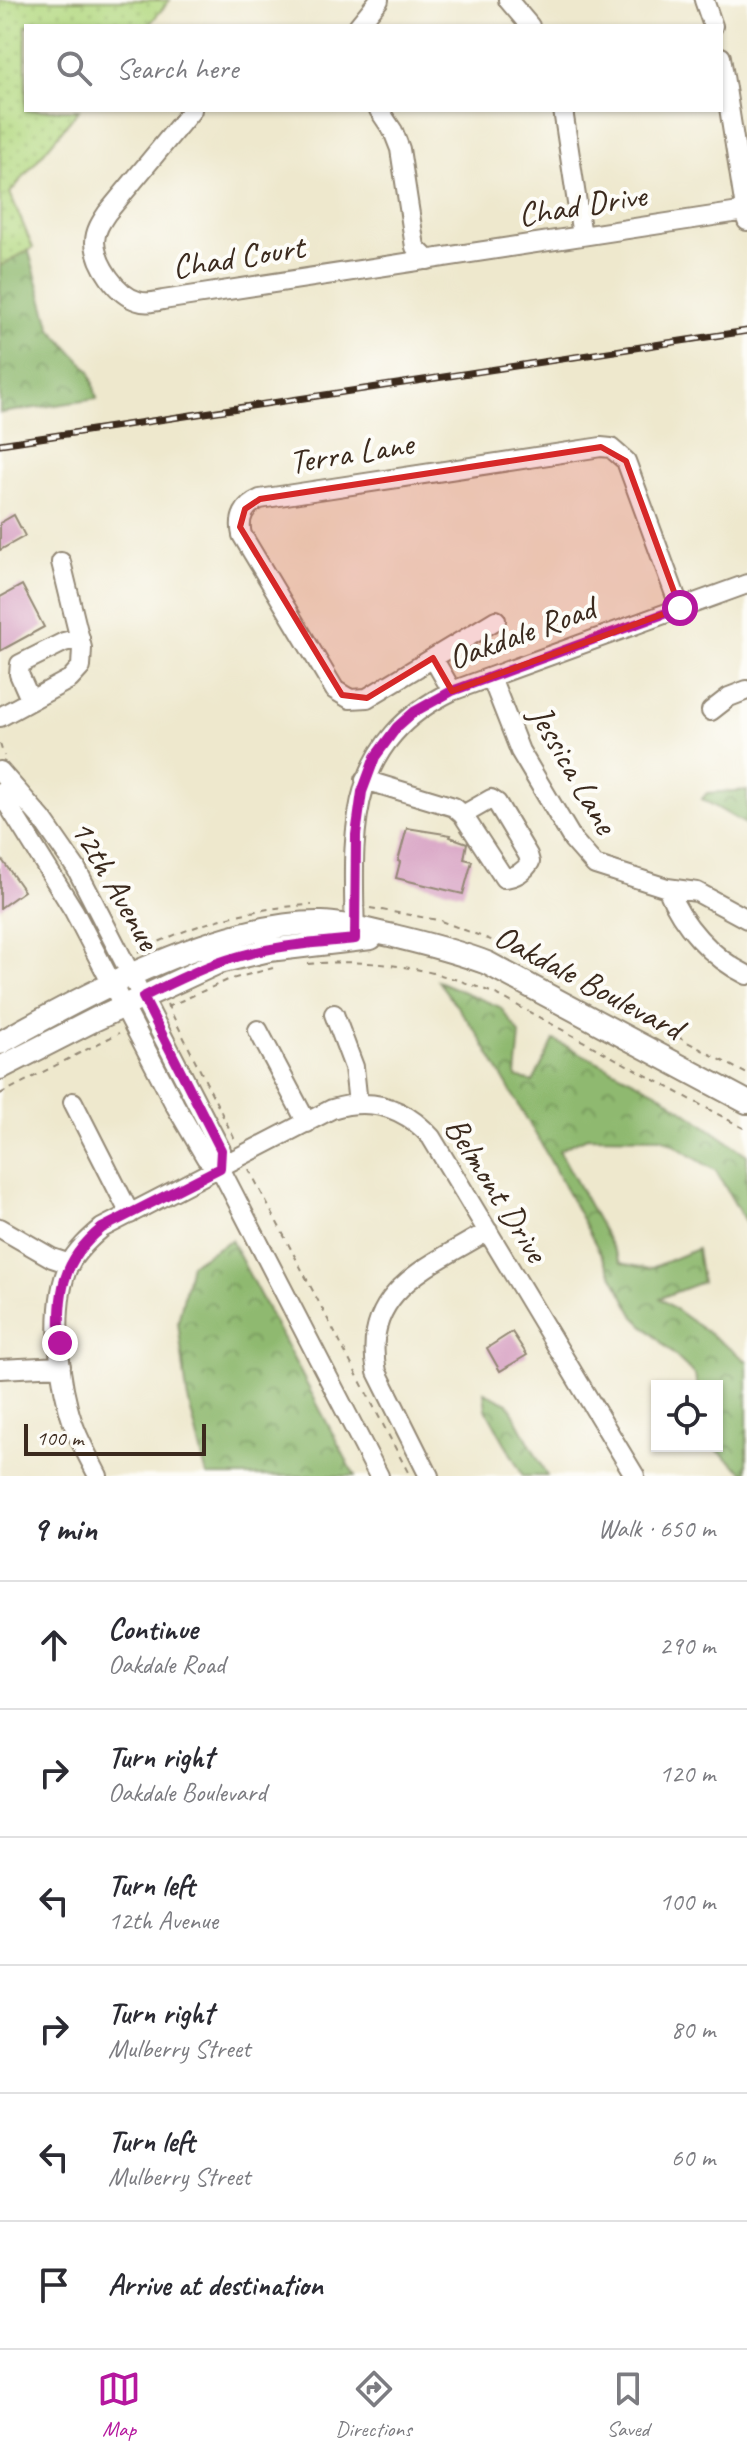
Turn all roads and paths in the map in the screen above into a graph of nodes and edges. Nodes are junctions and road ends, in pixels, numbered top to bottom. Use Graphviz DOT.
graph roads {
  1 [pos="379,0"];
  2 [pos="508,0"];
  3 [pos="704,0"];
  4 [pos="360,24"];
  5 [pos="528,24"];
  6 [pos="712,24"];
  7 [pos="723,67"];
  8 [pos="747,86"];
  9 [pos="728,92"];
  10 [pos="190,112"];
  11 [pos="380,112"];
  12 [pos="563,112"];
  13 [pos="746,216"];
  14 [pos="582,236"];
  15 [pos="428,260"];
  16 [pos="61,562"];
  17 [pos="747,584"];
  18 [pos="680,608"];
  19 [pos="496,620"];
  20 [pos="80,638"];
  21 [pos="433,658"];
  22 [pos="491,677"];
  23 [pos="747,690"];
  24 [pos="452,691"];
  25 [pos="30,699"];
  26 [pos="711,711"];
  27 [pos="0,717"];
  28 [pos="0,771"];
  29 [pos="365,780"];
  30 [pos="0,792"];
  31 [pos="463,815"];
  32 [pos="667,888"];
  33 [pos="747,919"];
  34 [pos="355,932"];
  35 [pos="310,964"];
  36 [pos="280,966"];
  37 [pos="747,975"];
  38 [pos="123,980"];
  39 [pos="144,1010"];
  40 [pos="334,1014"];
  41 [pos="258,1030"];
  42 [pos="0,1043"];
  43 [pos="0,1068"];
  44 [pos="0,1094"];
  45 [pos="73,1102"];
  46 [pos="747,1102"];
  47 [pos="358,1104"];
  48 [pos="307,1123"];
  49 [pos="747,1130"];
  50 [pos="242,1156"];
  51 [pos="220,1168"];
  52 [pos="130,1214"];
  53 [pos="0,1228"];
  54 [pos="488,1231"];
  55 [pos="70,1264"];
  56 [pos="61,1366"];
  57 [pos="0,1369"];
  58 [pos="98,1476"];
  59 [pos="379,1476"];
  60 [pos="410,1476"];
  61 [pos="429,1476"];
  62 [pos="635,1476"];
  1 -- 4 [label="street"];
  2 -- 5 [label="street"];
  3 -- 6 [label="street"];
  7 -- 9 [label="street"];
  8 -- 9 [label="street"];
  9 -- 13 [label="street"];
  10 -- 15 [label="street, Chad Court"];
  11 -- 15 [label="street"];
  12 -- 14 [label="street"];
  13 -- 14 [label="street, Chad Drive"];
  14 -- 15 [label="street, Chad Drive"];
  16 -- 20 [label="street"];
  17 -- 18 [label="street, Oakdale Road"];
  18 -- 21 [label="street, Terra Lane"];
  18 -- 22 [label="street, Oakdale Road"];
  19 -- 21 [label="street, Terra Lane"];
  20 -- 25 [label="street"];
  20 -- 25 [label="street"];
  21 -- 24 [label="street"];
  22 -- 24 [label="street, Oakdale Road"];
  22 -- 32 [label="street, Jessica Lane"];
  23 -- 26 [label="street"];
  24 -- 29 [label="street, Oakdale Road"];
  25 -- 27 [label="street"];
  28 -- 38 [label="street, 12th Avenue"];
  29 -- 31 [label="street"];
  29 -- 34 [label="street, Oakdale Road"];
  30 -- 38 [label="street, 12th Avenue"];
  32 -- 33 [label="street, Jessica Lane"];
  32 -- 37 [label="street"];
  34 -- 38 [label="main road, Oakdale Boulevard"];
  34 -- 39 [label="main road, Oakdale Boulevard"];
  34 -- 46 [label="main road, Oakdale Boulevard"];
  35 -- 49 [label="path"];
  36 -- 39 [label="path"];
  38 -- 39 [label="street, 12th Avenue"];
  38 -- 42 [label="main road, Oakdale Boulevard"];
  39 -- 43 [label="main road, Oakdale Boulevard"];
  39 -- 44 [label="path"];
  39 -- 50 [label="path"];
  39 -- 51 [label="street, 12th Avenue"];
  40 -- 47 [label="street"];
  41 -- 48 [label="street"];
  45 -- 52 [label="street"];
  47 -- 48 [label="street, Belmont Drive"];
  47 -- 54 [label="street, Belmont Drive"];
  48 -- 50 [label="street, Belmont Drive"];
  50 -- 51 [label="street, Belmont Drive"];
  50 -- 60 [label="path"];
  51 -- 52 [label="street, Belmont Drive"];
  51 -- 59 [label="street, 12th Avenue"];
  52 -- 55 [label="street, Belmont Drive"];
  53 -- 55 [label="street"];
  54 -- 61 [label="street"];
  54 -- 62 [label="street, Belmont Drive"];
  55 -- 56 [label="street"];
  56 -- 57 [label="street"];
  56 -- 58 [label="street"];
}
